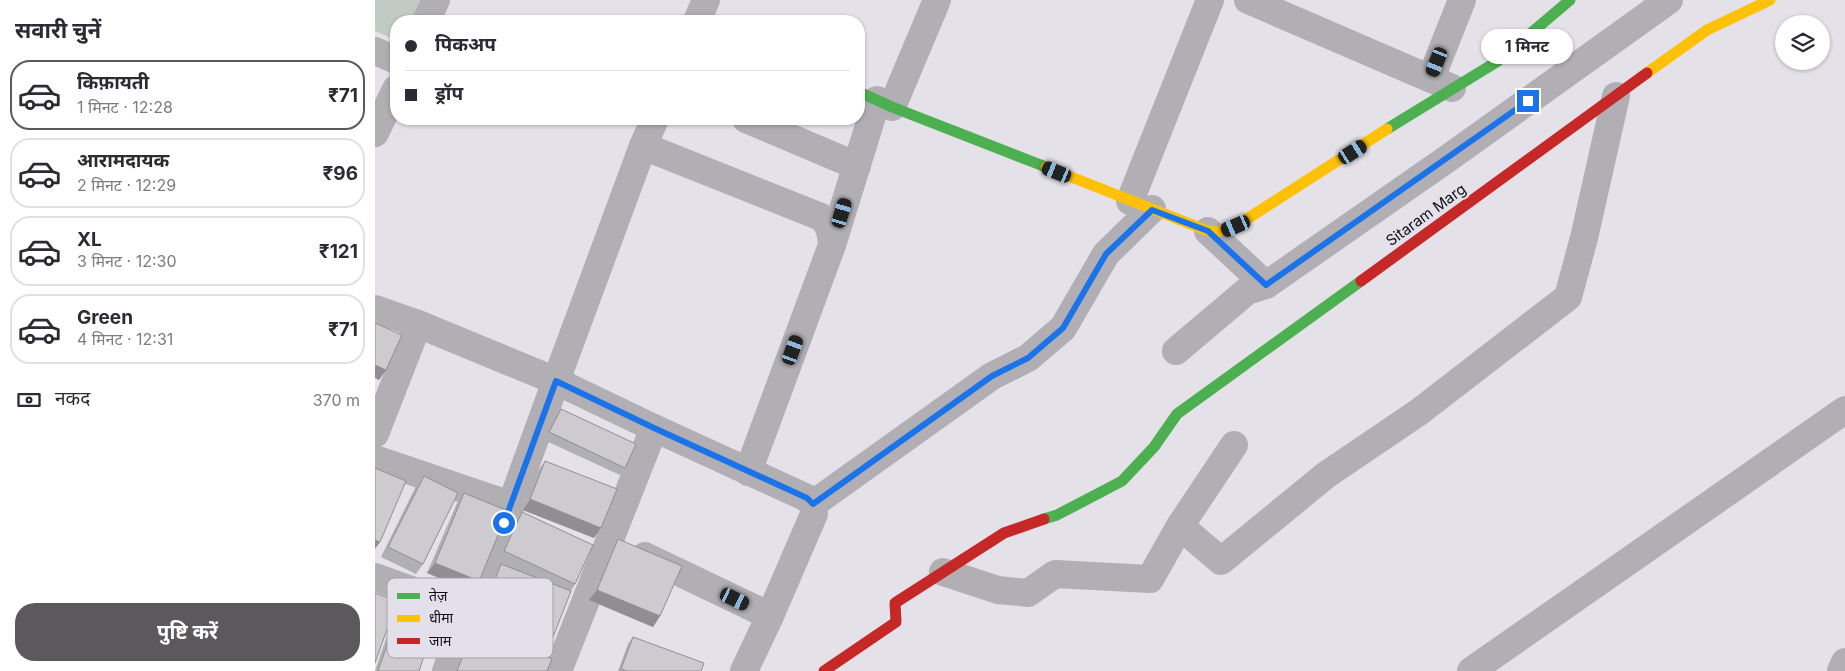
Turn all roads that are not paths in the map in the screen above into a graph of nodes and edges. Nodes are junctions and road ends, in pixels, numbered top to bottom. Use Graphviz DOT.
graph roads {
  1 [pos="435,0"];
  2 [pos="706,0"];
  3 [pos="937,0"];
  4 [pos="1210,0"];
  5 [pos="1248,0"];
  6 [pos="1462,0"];
  7 [pos="1570,0"];
  8 [pos="1770,0"];
  9 [pos="1659,3"];
  10 [pos="429,15"];
  11 [pos="700,15"];
  12 [pos="375,51"];
  13 [pos="390,57"];
  14 [pos="1442,83"];
  15 [pos="1616,96"];
  16 [pos="876,99"];
  17 [pos="390,101"];
  18 [pos="652,125"];
  19 [pos="760,125"];
  20 [pos="375,132"];
  21 [pos="643,146"];
  22 [pos="857,166"];
  23 [pos="1141,205"];
  24 [pos="1208,231"];
  25 [pos="832,245"];
  26 [pos="1266,285"];
  27 [pos="375,309"];
  28 [pos="418,324"];
  29 [pos="1176,351"];
  30 [pos="556,381"];
  31 [pos="1845,410"];
  32 [pos="654,428"];
  33 [pos="375,434"];
  34 [pos="1234,445"];
  35 [pos="375,459"];
  36 [pos="748,472"];
  37 [pos="813,504"];
  38 [pos="511,505"];
  39 [pos="1180,526"];
  40 [pos="610,538"];
  41 [pos="943,572"];
  42 [pos="375,577"];
  43 [pos="482,578"];
  44 [pos="387,581"];
  45 [pos="770,616"];
  46 [pos="451,658"];
  47 [pos="1845,662"];
  48 [pos="446,671"];
  49 [pos="558,671"];
  50 [pos="744,671"];
  51 [pos="824,671"];
  52 [pos="1471,671"];
  53 [pos="1841,671"];
  1 -- 10 [label="street"];
  2 -- 11 [label="street"];
  3 -- 16 [label="street"];
  4 -- 23 [label="street"];
  5 -- 14 [label="street"];
  6 -- 14 [label="street"];
  7 -- 14 [label="street"];
  8 -- 15 [label="street, Sitaram Marg"];
  9 -- 26 [label="street"];
  12 -- 13 [label="street"];
  14 -- 24 [label="street"];
  15 -- 39 [label="street"];
  15 -- 41 [label="street, Sitaram Marg"];
  16 -- 22 [label="street"];
  16 -- 23 [label="street"];
  17 -- 20 [label="street"];
  18 -- 21 [label="street"];
  19 -- 22 [label="street"];
  21 -- 25 [label="street"];
  21 -- 30 [label="street"];
  22 -- 25 [label="street"];
  23 -- 24 [label="street"];
  23 -- 37 [label="street"];
  24 -- 26 [label="street"];
  25 -- 36 [label="street"];
  26 -- 29 [label="street"];
  27 -- 28 [label="street"];
  28 -- 30 [label="street"];
  28 -- 33 [label="street"];
  30 -- 32 [label="street"];
  30 -- 38 [label="street"];
  31 -- 52 [label="street"];
  32 -- 36 [label="street"];
  32 -- 40 [label="street"];
  34 -- 39 [label="street"];
  35 -- 38 [label="street"];
  36 -- 37 [label="street"];
  37 -- 45 [label="street"];
  38 -- 43 [label="street"];
  39 -- 41 [label="street"];
  40 -- 45 [label="street"];
  40 -- 49 [label="street"];
  41 -- 51 [label="street, Sitaram Marg"];
  42 -- 44 [label="street"];
  45 -- 50 [label="street"];
  46 -- 48 [label="street"];
  47 -- 53 [label="street"];
}
